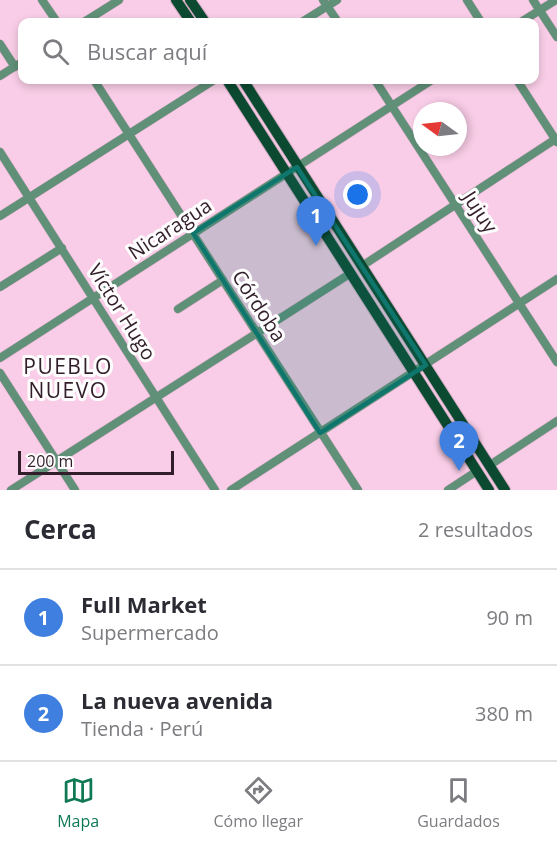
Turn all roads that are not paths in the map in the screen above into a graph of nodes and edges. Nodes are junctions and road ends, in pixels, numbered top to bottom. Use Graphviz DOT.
graph roads {
  1 [pos="42,0"];
  2 [pos="176,0"];
  3 [pos="190,0"];
  4 [pos="337,0"];
  5 [pos="467,0"];
  6 [pos="533,0"];
  7 [pos="556,0"];
  8 [pos="113,2"];
  9 [pos="325,3"];
  10 [pos="540,10"];
  11 [pos="54,18"];
  12 [pos="90,18"];
  13 [pos="188,18"];
  14 [pos="202,18"];
  15 [pos="307,18"];
  16 [pos="335,18"];
  17 [pos="478,18"];
  18 [pos="527,18"];
  19 [pos="557,37"];
  20 [pos="0,44"];
  21 [pos="18,65"];
  22 [pos="15,67"];
  23 [pos="0,76"];
  24 [pos="97,84"];
  25 [pos="208,84"];
  26 [pos="230,84"];
  27 [pos="245,84"];
  28 [pos="378,84"];
  29 [pos="426,84"];
  30 [pos="520,84"];
  31 [pos="392,106"];
  32 [pos="129,134"];
  33 [pos="556,140"];
  34 [pos="0,152"];
  35 [pos="297,167"];
  36 [pos="287,173"];
  37 [pos="29,197"];
  38 [pos="456,205"];
  39 [pos="0,216"];
  40 [pos="193,233"];
  41 [pos="62,248"];
  42 [pos="362,266"];
  43 [pos="351,273"];
  44 [pos="557,279"];
  45 [pos="223,280"];
  46 [pos="0,287"];
  47 [pos="94,298"];
  48 [pos="519,303"];
  49 [pos="178,309"];
  50 [pos="257,333"];
  51 [pos="0,358"];
  52 [pos="557,362"];
  53 [pos="426,365"];
  54 [pos="415,372"];
  55 [pos="0,373"];
  56 [pos="156,397"];
  57 [pos="557,421"];
  58 [pos="320,433"];
  59 [pos="56,461"];
  60 [pos="490,465"];
  61 [pos="477,471"];
  62 [pos="11,490"];
  63 [pos="75,490"];
  64 [pos="214,490"];
  65 [pos="231,490"];
  66 [pos="358,490"];
  67 [pos="448,490"];
  68 [pos="489,490"];
  69 [pos="505,490"];
  1 -- 11 [label="street"];
  2 -- 13 [label="main road"];
  3 -- 14 [label="main road"];
  4 -- 9 [label="street"];
  5 -- 17 [label="street"];
  6 -- 10 [label="street"];
  7 -- 10 [label="street"];
  8 -- 12 [label="street"];
  9 -- 15 [label="street"];
  9 -- 16 [label="street"];
  10 -- 18 [label="street"];
  10 -- 19 [label="street"];
  20 -- 22 [label="street"];
  21 -- 22 [label="street"];
  22 -- 23 [label="street"];
  24 -- 32 [label="street, Córdoba"];
  25 -- 32 [label="street"];
  26 -- 36 [label="main road"];
  27 -- 35 [label="main road"];
  28 -- 31 [label="street, Jujuy"];
  29 -- 31 [label="street, Nicaragua"];
  30 -- 33 [label="street"];
  31 -- 35 [label="street, Nicaragua"];
  31 -- 38 [label="street, Jujuy"];
  32 -- 37 [label="street"];
  32 -- 40 [label="street, Córdoba"];
  33 -- 38 [label="street"];
  34 -- 37 [label="street, Víctor Hugo"];
  35 -- 36 [label="street, Nicaragua"];
  35 -- 42 [label="main road"];
  36 -- 40 [label="street, Nicaragua"];
  36 -- 43 [label="main road"];
  37 -- 39 [label="street"];
  37 -- 41 [label="street, Víctor Hugo"];
  38 -- 42 [label="street"];
  38 -- 48 [label="street, Jujuy"];
  40 -- 45 [label="street, Córdoba"];
  40 -- 47 [label="street, Nicaragua"];
  41 -- 46 [label="street"];
  41 -- 47 [label="street, Víctor Hugo"];
  42 -- 53 [label="main road"];
  43 -- 50 [label="street"];
  43 -- 54 [label="main road"];
  44 -- 48 [label="street"];
  45 -- 49 [label="street"];
  45 -- 50 [label="street, Córdoba"];
  47 -- 51 [label="street, Nicaragua"];
  47 -- 56 [label="street, Víctor Hugo"];
  48 -- 52 [label="street, Jujuy"];
  48 -- 53 [label="street"];
  50 -- 56 [label="street"];
  50 -- 58 [label="street, Córdoba"];
  53 -- 54 [label="street"];
  53 -- 60 [label="main road"];
  54 -- 58 [label="street"];
  54 -- 61 [label="main road"];
  55 -- 59 [label="street"];
  56 -- 59 [label="street"];
  56 -- 64 [label="street, Víctor Hugo"];
  57 -- 60 [label="street"];
  58 -- 65 [label="street"];
  58 -- 66 [label="street, Córdoba"];
  59 -- 62 [label="street"];
  59 -- 63 [label="street"];
  60 -- 69 [label="main road"];
  61 -- 67 [label="street"];
  61 -- 68 [label="main road"];
}
